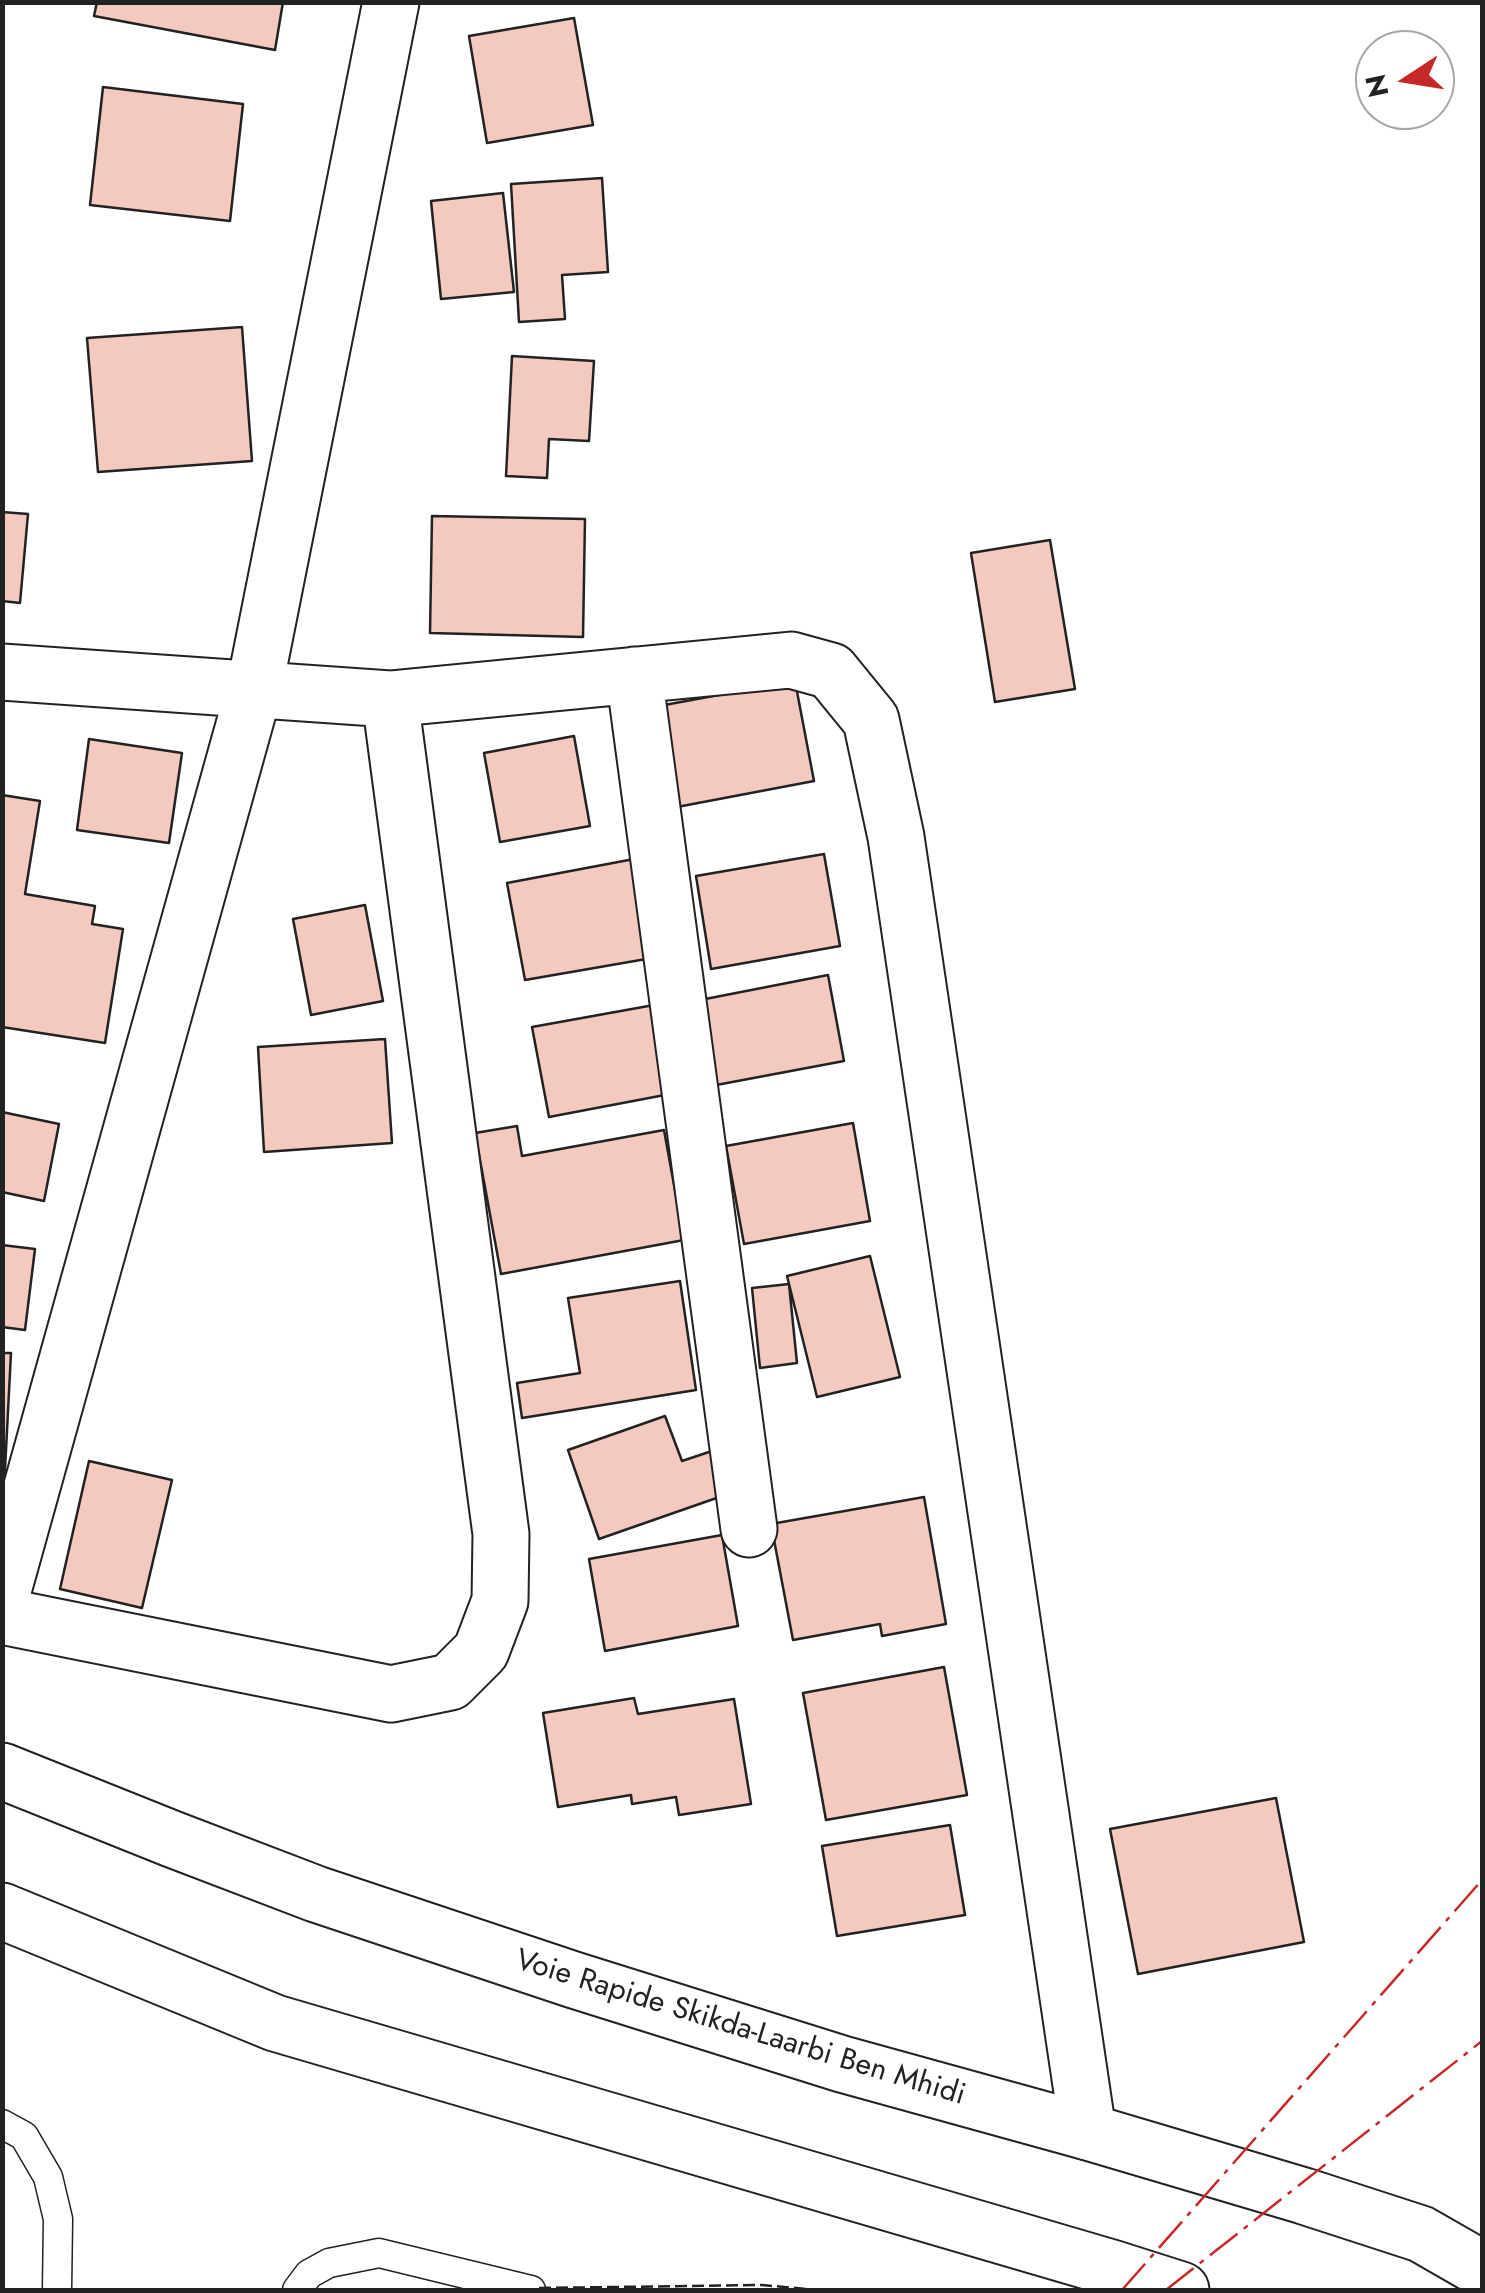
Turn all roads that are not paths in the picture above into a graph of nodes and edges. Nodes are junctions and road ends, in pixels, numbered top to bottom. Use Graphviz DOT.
graph roads {
  1 [pos="390,2"];
  2 [pos="2,672"];
  3 [pos="634,675"];
  4 [pos="254,690"];
  5 [pos="390,699"];
  6 [pos="749,1529"];
  7 [pos="2,1594"];
  8 [pos="2,1616"];
  9 [pos="2,1770"];
  10 [pos="2,1912"];
  11 [pos="2,2124"];
  12 [pos="1088,2132"];
  13 [pos="1482,2269"];
  14 [pos="57,2290"];
  15 [pos="297,2290"];
  16 [pos="531,2290"];
  17 [pos="1181,2290"];
  1 -- 4 [label="main road"];
  2 -- 4 [label="main road"];
  3 -- 5 [label="main road"];
  3 -- 6 [label="main road"];
  3 -- 12 [label="main road"];
  4 -- 5 [label="main road"];
  4 -- 7 [label="main road"];
  5 -- 8 [label="main road"];
  9 -- 12 [label="main road, Voie Rapide Skikda-Laarbi Ben Mhidi"];
  10 -- 17 [label="main road"];
  11 -- 14 [label="lane"];
  12 -- 13 [label="main road, Voie Rapide Skikda-Laarbi Ben Mhidi"];
  15 -- 16 [label="lane"];
}
